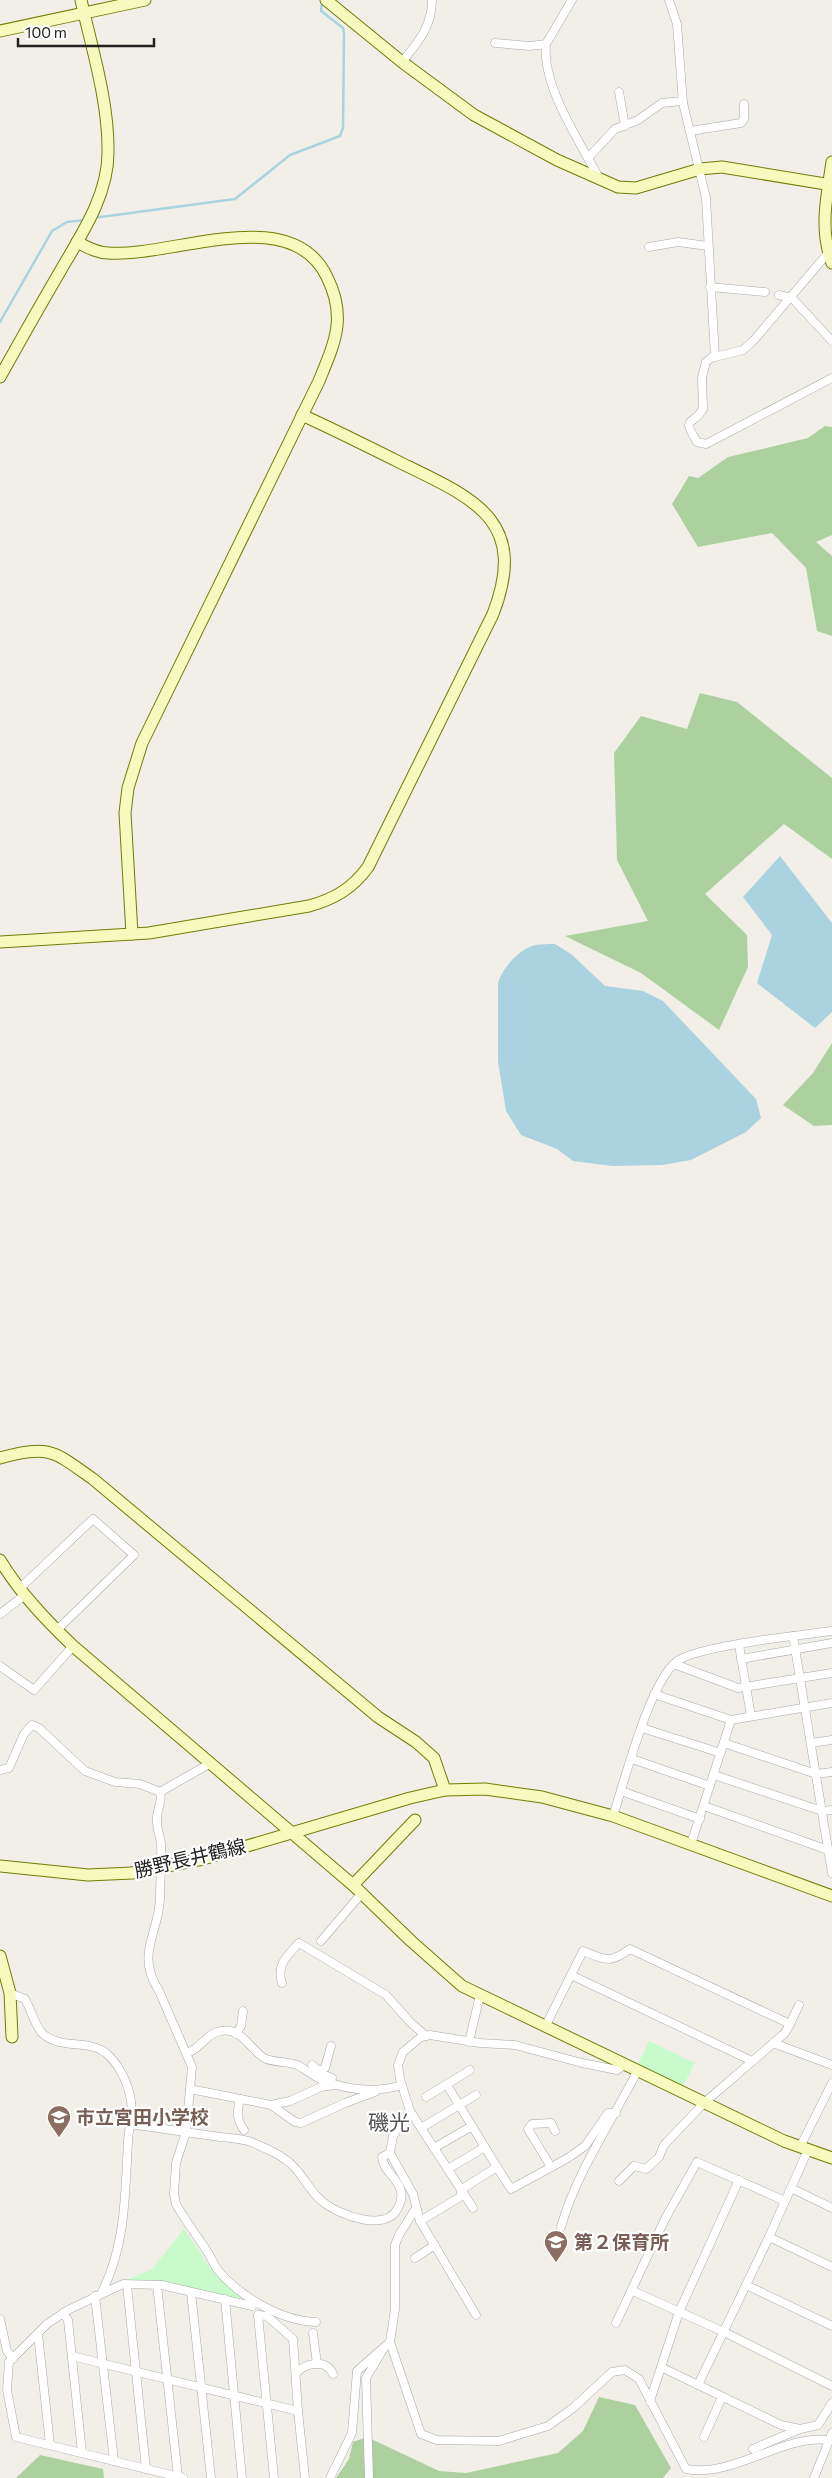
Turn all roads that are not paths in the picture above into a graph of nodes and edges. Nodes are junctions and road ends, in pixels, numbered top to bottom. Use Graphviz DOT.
graph roads {
  1 [pos="81,0"];
  2 [pos="145,0"];
  3 [pos="326,0"];
  4 [pos="432,0"];
  5 [pos="572,0"];
  6 [pos="669,0"];
  7 [pos="84,14"];
  8 [pos="0,31"];
  9 [pos="495,43"];
  10 [pos="546,44"];
  11 [pos="402,62"];
  12 [pos="619,92"];
  13 [pos="683,101"];
  14 [pos="744,104"];
  15 [pos="625,126"];
  16 [pos="690,131"];
  17 [pos="588,158"];
  18 [pos="832,162"];
  19 [pos="700,169"];
  20 [pos="599,178"];
  21 [pos="830,185"];
  22 [pos="77,242"];
  23 [pos="708,246"];
  24 [pos="649,247"];
  25 [pos="830,258"];
  26 [pos="710,287"];
  27 [pos="765,292"];
  28 [pos="779,295"];
  29 [pos="792,298"];
  30 [pos="832,341"];
  31 [pos="715,357"];
  32 [pos="0,377"];
  33 [pos="832,378"];
  34 [pos="302,415"];
  35 [pos="132,934"];
  36 [pos="0,942"];
  37 [pos="0,1458"];
  38 [pos="0,1560"];
  39 [pos="22,1592"];
  40 [pos="0,1614"];
  41 [pos="57,1630"];
  42 [pos="832,1631"];
  43 [pos="793,1636"];
  44 [pos="832,1643"];
  45 [pos="739,1645"];
  46 [pos="74,1646"];
  47 [pos="795,1649"];
  48 [pos="741,1659"];
  49 [pos="674,1664"];
  50 [pos="0,1666"];
  51 [pos="832,1673"];
  52 [pos="800,1678"];
  53 [pos="746,1687"];
  54 [pos="654,1694"];
  55 [pos="832,1703"];
  56 [pos="806,1707"];
  57 [pos="751,1716"];
  58 [pos="731,1720"];
  59 [pos="642,1728"];
  60 [pos="832,1740"];
  61 [pos="724,1743"];
  62 [pos="811,1743"];
  63 [pos="721,1753"];
  64 [pos="632,1759"];
  65 [pos="208,1764"];
  66 [pos="0,1770"];
  67 [pos="832,1772"];
  68 [pos="816,1774"];
  69 [pos="714,1775"];
  70 [pos="710,1786"];
  71 [pos="444,1790"];
  72 [pos="621,1791"];
  73 [pos="160,1792"];
  74 [pos="704,1806"];
  75 [pos="832,1810"];
  76 [pos="822,1811"];
  77 [pos="613,1816"];
  78 [pos="700,1819"];
  79 [pos="415,1820"];
  80 [pos="290,1832"];
  81 [pos="829,1840"];
  82 [pos="691,1844"];
  83 [pos="828,1850"];
  84 [pos="0,1866"];
  85 [pos="832,1873"];
  86 [pos="353,1885"];
  87 [pos="362,1894"];
  88 [pos="832,1896"];
  89 [pos="321,1941"];
  90 [pos="0,1956"];
  91 [pos="571,1974"];
  92 [pos="282,1983"];
  93 [pos="10,1993"];
  94 [pos="480,1995"];
  95 [pos="799,2005"];
  96 [pos="243,2011"];
  97 [pos="790,2024"];
  98 [pos="545,2027"];
  99 [pos="236,2034"];
  100 [pos="426,2036"];
  101 [pos="12,2037"];
  102 [pos="469,2042"];
  103 [pos="772,2043"];
  104 [pos="331,2046"];
  105 [pos="187,2053"];
  106 [pos="752,2061"];
  107 [pos="312,2064"];
  108 [pos="624,2065"];
  109 [pos="832,2065"];
  110 [pos="470,2070"];
  111 [pos="319,2071"];
  112 [pos="637,2072"];
  113 [pos="832,2083"];
  114 [pos="447,2084"];
  115 [pos="339,2085"];
  116 [pos="402,2085"];
  117 [pos="190,2089"];
  118 [pos="379,2090"];
  119 [pos="476,2095"];
  120 [pos="426,2097"];
  121 [pos="240,2099"];
  122 [pos="704,2103"];
  123 [pos="459,2104"];
  124 [pos="271,2105"];
  125 [pos="410,2111"];
  126 [pos="616,2113"];
  127 [pos="130,2124"];
  128 [pos="472,2126"];
  129 [pos="421,2128"];
  130 [pos="244,2130"];
  131 [pos="186,2132"];
  132 [pos="556,2132"];
  133 [pos="485,2147"];
  134 [pos="434,2148"];
  135 [pos="804,2149"];
  136 [pos="390,2153"];
  137 [pos="832,2158"];
  138 [pos="497,2167"];
  139 [pos="551,2167"];
  140 [pos="448,2169"];
  141 [pos="739,2180"];
  142 [pos="619,2181"];
  143 [pos="791,2188"];
  144 [pos="462,2189"];
  145 [pos="785,2201"];
  146 [pos="416,2208"];
  147 [pos="473,2208"];
  148 [pos="832,2208"];
  149 [pos="420,2221"];
  150 [pos="561,2227"];
  151 [pos="769,2237"];
  152 [pos="435,2245"];
  153 [pos="415,2258"];
  154 [pos="832,2267"];
  155 [pos="127,2285"];
  156 [pos="157,2285"];
  157 [pos="746,2285"];
  158 [pos="633,2291"];
  159 [pos="191,2292"];
  160 [pos="98,2294"];
  161 [pos="225,2299"];
  162 [pos="252,2306"];
  163 [pos="679,2312"];
  164 [pos="63,2313"];
  165 [pos="476,2315"];
  166 [pos="0,2319"];
  167 [pos="316,2322"];
  168 [pos="616,2323"];
  169 [pos="832,2326"];
  170 [pos="724,2332"];
  171 [pos="313,2333"];
  172 [pos="38,2334"];
  173 [pos="387,2344"];
  174 [pos="72,2356"];
  175 [pos="12,2360"];
  176 [pos="104,2364"];
  177 [pos="317,2364"];
  178 [pos="661,2367"];
  179 [pos="135,2372"];
  180 [pos="296,2373"];
  181 [pos="333,2374"];
  182 [pos="168,2379"];
  183 [pos="698,2385"];
  184 [pos="832,2386"];
  185 [pos="201,2387"];
  186 [pos="234,2396"];
  187 [pos="722,2397"];
  188 [pos="0,2399"];
  189 [pos="9,2401"];
  190 [pos="650,2401"];
  191 [pos="266,2403"];
  192 [pos="832,2403"];
  193 [pos="298,2411"];
  194 [pos="800,2429"];
  195 [pos="830,2436"];
  196 [pos="704,2437"];
  197 [pos="50,2445"];
  198 [pos="753,2449"];
  199 [pos="82,2453"];
  200 [pos="114,2461"];
  201 [pos="146,2469"];
  202 [pos="180,2477"];
  203 [pos="211,2478"];
  204 [pos="242,2478"];
  205 [pos="274,2478"];
  206 [pos="306,2478"];
  207 [pos="330,2478"];
  208 [pos="369,2478"];
  209 [pos="814,2478"];
  1 -- 7 [label="street"];
  2 -- 7 [label="street"];
  3 -- 11 [label="street"];
  4 -- 11 [label="street"];
  5 -- 10 [label="street"];
  6 -- 13 [label="street"];
  7 -- 8 [label="street"];
  7 -- 22 [label="street"];
  9 -- 10 [label="street"];
  10 -- 17 [label="street"];
  11 -- 20 [label="street"];
  12 -- 15 [label="street"];
  13 -- 15 [label="street"];
  13 -- 16 [label="street"];
  14 -- 16 [label="street"];
  15 -- 17 [label="street"];
  16 -- 19 [label="street"];
  17 -- 20 [label="street"];
  18 -- 21 [label="street"];
  19 -- 20 [label="street"];
  19 -- 21 [label="street"];
  19 -- 23 [label="street"];
  21 -- 25 [label="street"];
  22 -- 32 [label="street"];
  22 -- 34 [label="street"];
  23 -- 24 [label="street"];
  23 -- 26 [label="street"];
  25 -- 29 [label="street"];
  26 -- 27 [label="street"];
  26 -- 31 [label="street"];
  28 -- 29 [label="street"];
  29 -- 30 [label="street"];
  29 -- 31 [label="street"];
  31 -- 33 [label="street"];
  34 -- 35 [label="street"];
  34 -- 35 [label="street"];
  35 -- 36 [label="street"];
  37 -- 71 [label="street"];
  38 -- 39 [label="street"];
  39 -- 40 [label="street"];
  39 -- 41 [label="street"];
  39 -- 41 [label="street"];
  41 -- 46 [label="street"];
  42 -- 43 [label="street"];
  43 -- 45 [label="street"];
  43 -- 47 [label="street"];
  44 -- 47 [label="street"];
  45 -- 48 [label="street"];
  45 -- 49 [label="street"];
  46 -- 50 [label="street"];
  46 -- 65 [label="street"];
  47 -- 48 [label="street"];
  47 -- 52 [label="street"];
  48 -- 53 [label="street"];
  49 -- 53 [label="street"];
  49 -- 54 [label="street"];
  51 -- 52 [label="street"];
  52 -- 53 [label="street"];
  52 -- 56 [label="street"];
  53 -- 57 [label="street"];
  54 -- 58 [label="street"];
  54 -- 59 [label="street"];
  55 -- 56 [label="street"];
  56 -- 57 [label="street"];
  56 -- 62 [label="street"];
  57 -- 58 [label="street"];
  58 -- 61 [label="street"];
  59 -- 63 [label="street"];
  59 -- 64 [label="street"];
  60 -- 62 [label="street"];
  61 -- 63 [label="street"];
  61 -- 68 [label="street"];
  62 -- 68 [label="street"];
  63 -- 69 [label="street"];
  64 -- 70 [label="street"];
  64 -- 72 [label="street"];
  65 -- 73 [label="street"];
  65 -- 80 [label="street"];
  66 -- 73 [label="street"];
  67 -- 68 [label="street"];
  68 -- 76 [label="street"];
  69 -- 70 [label="street"];
  69 -- 76 [label="street"];
  70 -- 74 [label="street"];
  71 -- 77 [label="street, 勝野長井鶴線"];
  71 -- 80 [label="street, 勝野長井鶴線"];
  72 -- 77 [label="street"];
  72 -- 78 [label="street"];
  73 -- 105 [label="street"];
  74 -- 78 [label="street"];
  74 -- 83 [label="street"];
  75 -- 76 [label="street"];
  76 -- 81 [label="street"];
  77 -- 82 [label="street, 勝野長井鶴線"];
  78 -- 82 [label="street"];
  79 -- 86 [label="street"];
  80 -- 84 [label="street, 勝野長井鶴線, bridge"];
  80 -- 86 [label="street"];
  81 -- 83 [label="street"];
  82 -- 88 [label="street, 勝野長井鶴線"];
  83 -- 85 [label="street"];
  86 -- 87 [label="street"];
  87 -- 89 [label="street"];
  87 -- 94 [label="street"];
  90 -- 93 [label="street"];
  91 -- 97 [label="street"];
  91 -- 98 [label="street"];
  91 -- 106 [label="street"];
  92 -- 100 [label="street"];
  93 -- 101 [label="street"];
  93 -- 127 [label="street"];
  94 -- 98 [label="street"];
  94 -- 102 [label="street"];
  95 -- 97 [label="street"];
  96 -- 99 [label="street"];
  97 -- 103 [label="street"];
  98 -- 108 [label="street"];
  99 -- 105 [label="street"];
  99 -- 115 [label="street"];
  100 -- 102 [label="street"];
  100 -- 116 [label="street"];
  102 -- 108 [label="street"];
  103 -- 106 [label="street"];
  103 -- 109 [label="street"];
  104 -- 111 [label="street"];
  105 -- 117 [label="street"];
  106 -- 122 [label="street"];
  107 -- 111 [label="street"];
  108 -- 112 [label="street"];
  110 -- 114 [label="street"];
  111 -- 115 [label="street"];
  112 -- 122 [label="street"];
  112 -- 126 [label="street"];
  113 -- 135 [label="street"];
  114 -- 120 [label="street"];
  114 -- 123 [label="street"];
  115 -- 118 [label="street"];
  115 -- 124 [label="street"];
  116 -- 118 [label="street"];
  116 -- 125 [label="street"];
  117 -- 121 [label="street"];
  117 -- 131 [label="street"];
  118 -- 124 [label="street"];
  119 -- 123 [label="street"];
  121 -- 124 [label="street"];
  121 -- 130 [label="street"];
  122 -- 135 [label="street"];
  122 -- 142 [label="street"];
  123 -- 128 [label="street"];
  123 -- 129 [label="street"];
  125 -- 129 [label="street"];
  125 -- 136 [label="street"];
  126 -- 139 [label="street"];
  126 -- 150 [label="street"];
  127 -- 131 [label="street"];
  127 -- 160 [label="street"];
  128 -- 133 [label="street"];
  128 -- 134 [label="street"];
  129 -- 134 [label="street"];
  131 -- 136 [label="street"];
  131 -- 167 [label="street"];
  132 -- 139 [label="street"];
  133 -- 138 [label="street"];
  133 -- 140 [label="street"];
  134 -- 140 [label="street"];
  135 -- 137 [label="street"];
  135 -- 143 [label="street"];
  136 -- 146 [label="street"];
  138 -- 139 [label="street"];
  138 -- 144 [label="street"];
  140 -- 144 [label="street"];
  141 -- 145 [label="street"];
  141 -- 158 [label="street"];
  141 -- 163 [label="street"];
  143 -- 145 [label="street"];
  143 -- 148 [label="street"];
  144 -- 147 [label="street"];
  144 -- 149 [label="street"];
  145 -- 151 [label="street"];
  146 -- 149 [label="street"];
  146 -- 173 [label="street"];
  149 -- 152 [label="street"];
  151 -- 154 [label="street"];
  151 -- 157 [label="street"];
  152 -- 153 [label="street"];
  152 -- 165 [label="street"];
  155 -- 156 [label="street"];
  155 -- 160 [label="street"];
  155 -- 179 [label="street"];
  156 -- 159 [label="street"];
  156 -- 182 [label="street"];
  157 -- 169 [label="street"];
  157 -- 170 [label="street"];
  158 -- 163 [label="street"];
  158 -- 168 [label="street"];
  159 -- 161 [label="street"];
  159 -- 185 [label="street"];
  160 -- 164 [label="street"];
  160 -- 176 [label="street"];
  161 -- 162 [label="street"];
  161 -- 186 [label="street"];
  163 -- 170 [label="street"];
  163 -- 178 [label="street"];
  164 -- 172 [label="street"];
  164 -- 174 [label="street"];
  166 -- 175 [label="street"];
  170 -- 183 [label="street"];
  170 -- 184 [label="street"];
  171 -- 177 [label="street"];
  172 -- 175 [label="street"];
  172 -- 197 [label="street"];
  173 -- 190 [label="street"];
  173 -- 207 [label="street"];
  173 -- 208 [label="street"];
  174 -- 176 [label="street"];
  174 -- 199 [label="street"];
  175 -- 189 [label="street"];
  176 -- 179 [label="street"];
  176 -- 200 [label="street"];
  177 -- 180 [label="street"];
  177 -- 181 [label="street"];
  178 -- 183 [label="street"];
  178 -- 190 [label="street"];
  179 -- 182 [label="street"];
  179 -- 201 [label="street"];
  180 -- 191 [label="street"];
  180 -- 193 [label="street"];
  182 -- 185 [label="street"];
  182 -- 202 [label="street"];
  183 -- 187 [label="street"];
  185 -- 186 [label="street"];
  185 -- 203 [label="street"];
  186 -- 191 [label="street"];
  186 -- 204 [label="street"];
  187 -- 194 [label="street"];
  187 -- 196 [label="street"];
  188 -- 189 [label="street"];
  189 -- 197 [label="street"];
  190 -- 195 [label="street"];
  191 -- 193 [label="street"];
  191 -- 205 [label="street"];
  192 -- 194 [label="street"];
  193 -- 206 [label="street"];
  194 -- 198 [label="street"];
  195 -- 209 [label="street"];
  197 -- 199 [label="street"];
  199 -- 200 [label="street"];
  200 -- 201 [label="street"];
  201 -- 202 [label="street"];
}
